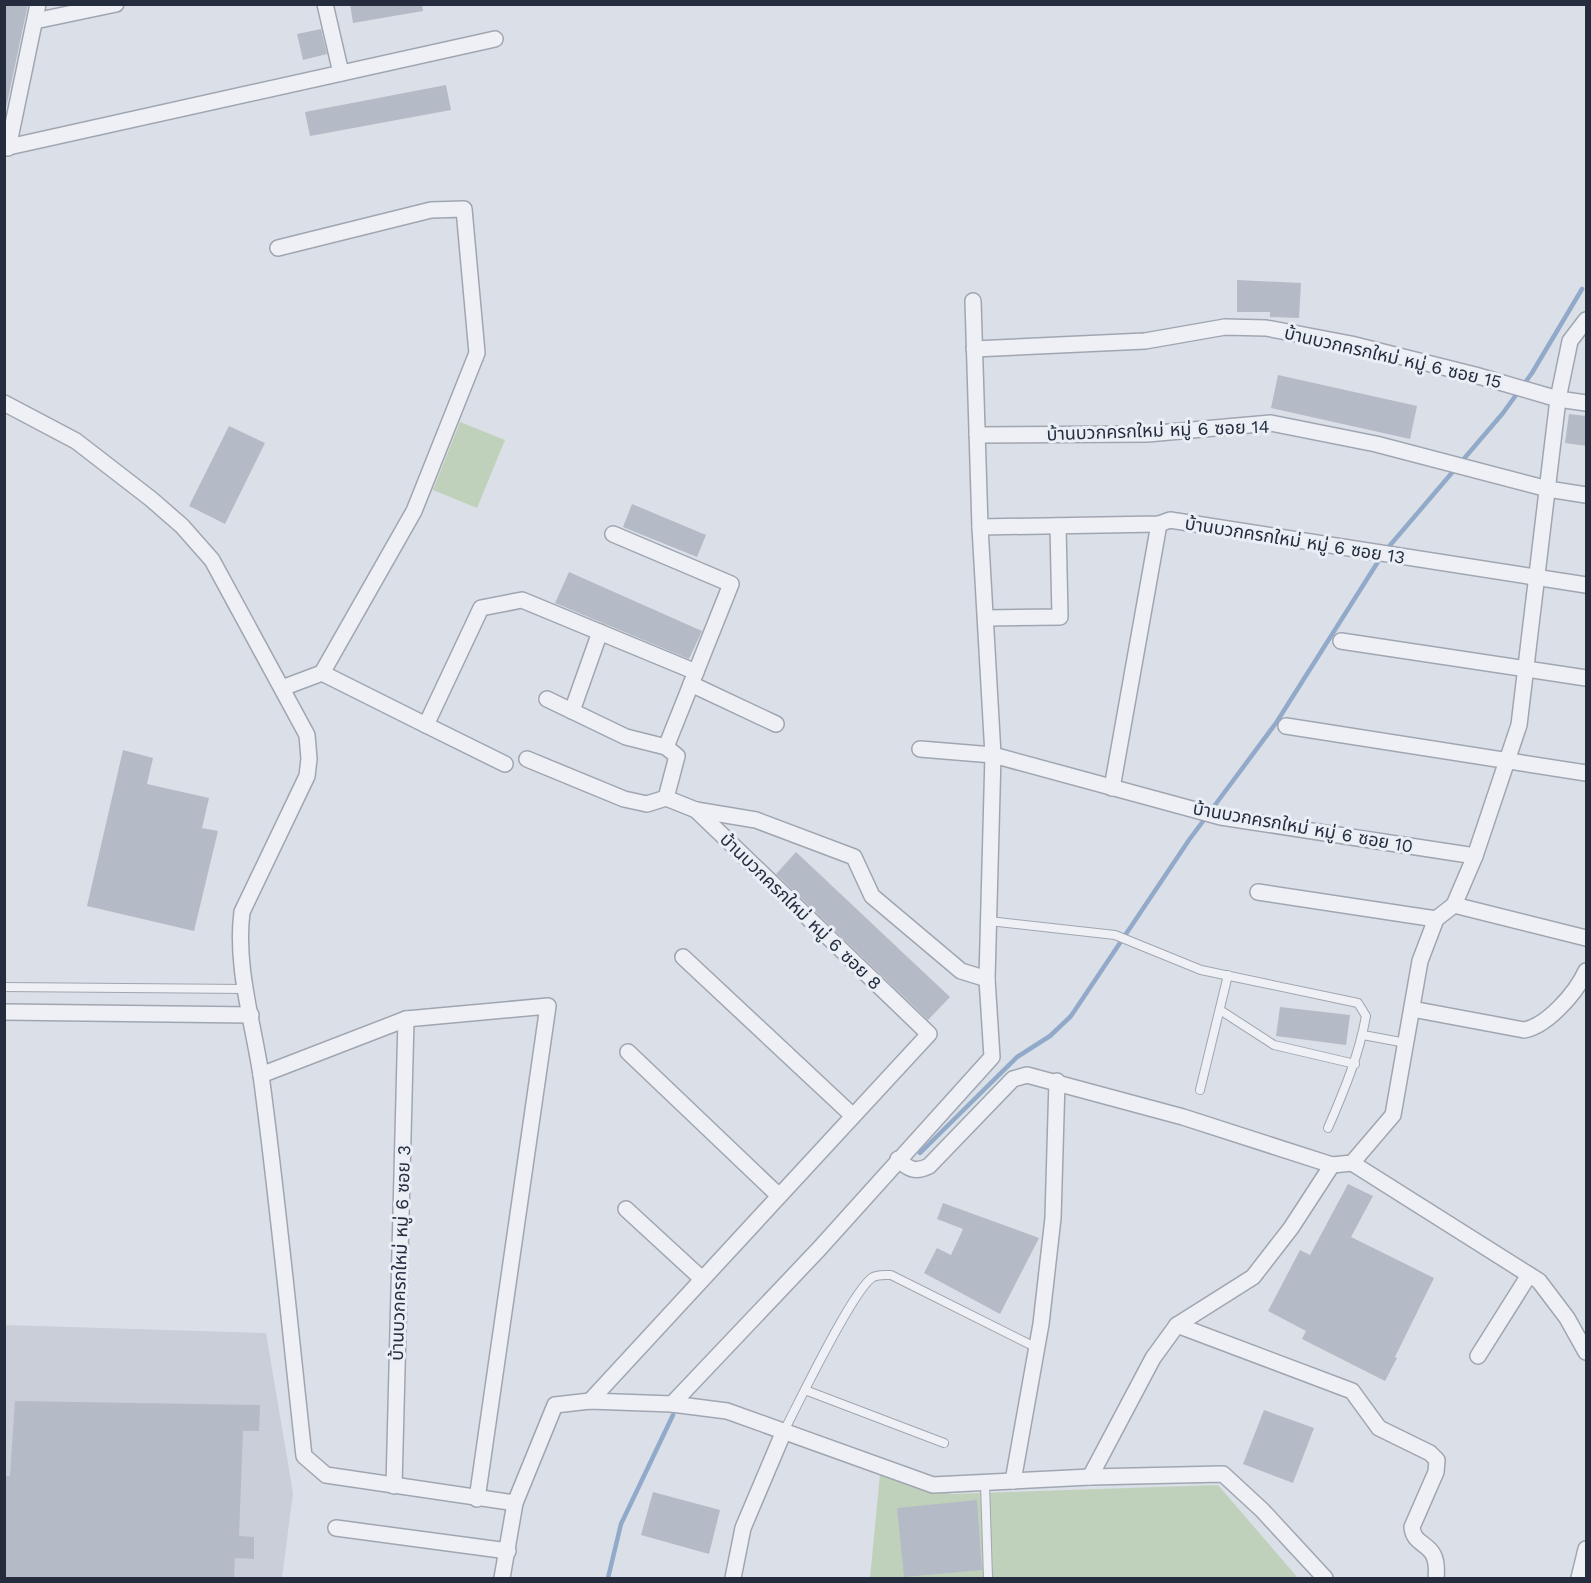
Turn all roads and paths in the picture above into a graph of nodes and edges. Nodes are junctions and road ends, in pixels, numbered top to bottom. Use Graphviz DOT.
graph roads {
  1 [pos="38,4"];
  2 [pos="116,4"];
  3 [pos="326,4"];
  4 [pos="35,21"];
  5 [pos="495,39"];
  6 [pos="341,73"];
  7 [pos="6,148"];
  8 [pos="278,248"];
  9 [pos="973,302"];
  10 [pos="1587,320"];
  11 [pos="974,349"];
  12 [pos="1558,399"];
  13 [pos="4,403"];
  14 [pos="1587,403"];
  15 [pos="977,435"];
  16 [pos="1548,489"];
  17 [pos="1587,495"];
  18 [pos="1159,524"];
  19 [pos="1058,526"];
  20 [pos="980,527"];
  21 [pos="613,534"];
  22 [pos="1537,578"];
  23 [pos="1587,585"];
  24 [pos="987,618"];
  25 [pos="600,632"];
  26 [pos="1341,640"];
  27 [pos="1526,669"];
  28 [pos="322,673"];
  29 [pos="693,678"];
  30 [pos="1587,678"];
  31 [pos="282,688"];
  32 [pos="547,699"];
  33 [pos="572,711"];
  34 [pos="776,724"];
  35 [pos="426,725"];
  36 [pos="1286,726"];
  37 [pos="666,747"];
  38 [pos="920,749"];
  39 [pos="993,755"];
  40 [pos="528,759"];
  41 [pos="1506,762"];
  42 [pos="506,764"];
  43 [pos="1587,773"];
  44 [pos="1112,788"];
  45 [pos="666,798"];
  46 [pos="696,810"];
  47 [pos="1475,856"];
  48 [pos="1258,892"];
  49 [pos="1454,905"];
  50 [pos="1436,920"];
  51 [pos="989,921"];
  52 [pos="1587,938"];
  53 [pos="683,957"];
  54 [pos="1587,972"];
  55 [pos="1228,975"];
  56 [pos="987,979"];
  57 [pos="4,987"];
  58 [pos="246,989"];
  59 [pos="1412,1009"];
  60 [pos="1220,1010"];
  61 [pos="4,1012"];
  62 [pos="251,1015"];
  63 [pos="406,1019"];
  64 [pos="1362,1035"];
  65 [pos="1406,1043"];
  66 [pos="628,1052"];
  67 [pos="1354,1064"];
  68 [pos="261,1075"];
  69 [pos="1057,1081"];
  70 [pos="1200,1090"];
  71 [pos="852,1115"];
  72 [pos="1328,1128"];
  73 [pos="898,1159"];
  74 [pos="1352,1163"];
  75 [pos="1332,1165"];
  76 [pos="778,1195"];
  77 [pos="626,1209"];
  78 [pos="1529,1275"];
  79 [pos="700,1278"];
  80 [pos="1177,1325"];
  81 [pos="1036,1348"];
  82 [pos="1587,1352"];
  83 [pos="1478,1356"];
  84 [pos="805,1389"];
  85 [pos="590,1401"];
  86 [pos="672,1404"];
  87 [pos="784,1431"];
  88 [pos="944,1443"];
  89 [pos="1090,1477"];
  90 [pos="1013,1481"];
  91 [pos="985,1483"];
  92 [pos="394,1486"];
  93 [pos="477,1499"];
  94 [pos="515,1503"];
  95 [pos="336,1528"];
  96 [pos="1587,1549"];
  97 [pos="508,1551"];
  98 [pos="502,1578"];
  99 [pos="733,1578"];
  100 [pos="988,1578"];
  101 [pos="1325,1578"];
  102 [pos="1436,1578"];
  103 [pos="1579,1578"];
  1 -- 4 [label="street"];
  2 -- 4 [label="street"];
  3 -- 6 [label="street"];
  4 -- 7 [label="street"];
  5 -- 6 [label="street"];
  6 -- 7 [label="street"];
  8 -- 28 [label="street"];
  9 -- 11 [label="street"];
  10 -- 12 [label="street"];
  11 -- 12 [label="street, บ้านบวกครกใหม่ หมู่ 6 ซอย 15"];
  11 -- 15 [label="street"];
  12 -- 14 [label="street, บ้านบวกครกใหม่ หมู่ 6 ซอย 15"];
  12 -- 16 [label="street"];
  13 -- 31 [label="street"];
  15 -- 16 [label="street, บ้านบวกครกใหม่ หมู่ 6 ซอย 14"];
  15 -- 20 [label="street"];
  16 -- 17 [label="street, บ้านบวกครกใหม่ หมู่ 6 ซอย 14"];
  16 -- 22 [label="street"];
  18 -- 19 [label="street, บ้านบวกครกใหม่ หมู่ 6 ซอย 13"];
  18 -- 22 [label="street, บ้านบวกครกใหม่ หมู่ 6 ซอย 13"];
  18 -- 44 [label="street"];
  19 -- 20 [label="street, บ้านบวกครกใหม่ หมู่ 6 ซอย 13"];
  19 -- 24 [label="street"];
  20 -- 24 [label="street"];
  21 -- 29 [label="street"];
  22 -- 23 [label="street, บ้านบวกครกใหม่ หมู่ 6 ซอย 13"];
  22 -- 27 [label="street"];
  24 -- 39 [label="street"];
  25 -- 29 [label="street"];
  25 -- 33 [label="street"];
  25 -- 35 [label="street"];
  26 -- 27 [label="street"];
  27 -- 30 [label="street"];
  27 -- 41 [label="street"];
  28 -- 31 [label="street"];
  28 -- 35 [label="street"];
  29 -- 34 [label="street"];
  29 -- 37 [label="street"];
  31 -- 58 [label="street"];
  32 -- 33 [label="street"];
  33 -- 37 [label="street"];
  35 -- 42 [label="street"];
  36 -- 41 [label="street"];
  37 -- 45 [label="street"];
  38 -- 39 [label="street, บ้านบวกครกใหม่ หมู่ 6 ซอย 10"];
  39 -- 44 [label="street, บ้านบวกครกใหม่ หมู่ 6 ซอย 10"];
  39 -- 51 [label="street"];
  40 -- 45 [label="street"];
  41 -- 43 [label="street"];
  41 -- 47 [label="street"];
  44 -- 47 [label="street, บ้านบวกครกใหม่ หมู่ 6 ซอย 10"];
  45 -- 46 [label="street, บ้านบวกครกใหม่ หมู่ 6 ซอย 8"];
  46 -- 56 [label="street"];
  46 -- 71 [label="street, บ้านบวกครกใหม่ หมู่ 6 ซอย 8"];
  47 -- 49 [label="street"];
  48 -- 50 [label="street"];
  49 -- 50 [label="street"];
  49 -- 52 [label="street"];
  50 -- 59 [label="street"];
  51 -- 55 [label="lane"];
  51 -- 56 [label="street"];
  53 -- 71 [label="street"];
  54 -- 59 [label="street"];
  55 -- 60 [label="lane"];
  55 -- 64 [label="lane"];
  56 -- 73 [label="street"];
  57 -- 58 [label="lane"];
  58 -- 62 [label="street"];
  59 -- 65 [label="street"];
  60 -- 67 [label="lane"];
  60 -- 70 [label="lane"];
  61 -- 62 [label="street"];
  62 -- 68 [label="street"];
  63 -- 68 [label="street"];
  63 -- 92 [label="street, บ้านบวกครกใหม่ หมู่ 6 ซอย 3"];
  63 -- 93 [label="street"];
  64 -- 65 [label="lane"];
  64 -- 67 [label="lane"];
  65 -- 74 [label="street"];
  66 -- 76 [label="street"];
  67 -- 72 [label="lane"];
  68 -- 92 [label="street"];
  69 -- 73 [label="street"];
  69 -- 75 [label="street"];
  69 -- 81 [label="street"];
  71 -- 76 [label="street"];
  73 -- 86 [label="street"];
  74 -- 75 [label="street"];
  74 -- 78 [label="street"];
  75 -- 80 [label="street"];
  76 -- 79 [label="street"];
  77 -- 79 [label="street"];
  78 -- 82 [label="street"];
  78 -- 83 [label="street"];
  79 -- 85 [label="street"];
  80 -- 89 [label="street"];
  80 -- 102 [label="street"];
  81 -- 84 [label="lane"];
  81 -- 90 [label="street"];
  84 -- 87 [label="lane"];
  84 -- 88 [label="lane"];
  85 -- 86 [label="street"];
  85 -- 94 [label="street"];
  86 -- 87 [label="street"];
  87 -- 91 [label="street"];
  87 -- 99 [label="street"];
  89 -- 90 [label="street"];
  89 -- 101 [label="street"];
  90 -- 91 [label="street"];
  91 -- 100 [label="lane"];
  92 -- 93 [label="street"];
  93 -- 94 [label="street"];
  94 -- 97 [label="street"];
  95 -- 97 [label="street"];
  96 -- 103 [label="street"];
  97 -- 98 [label="street"];
}
